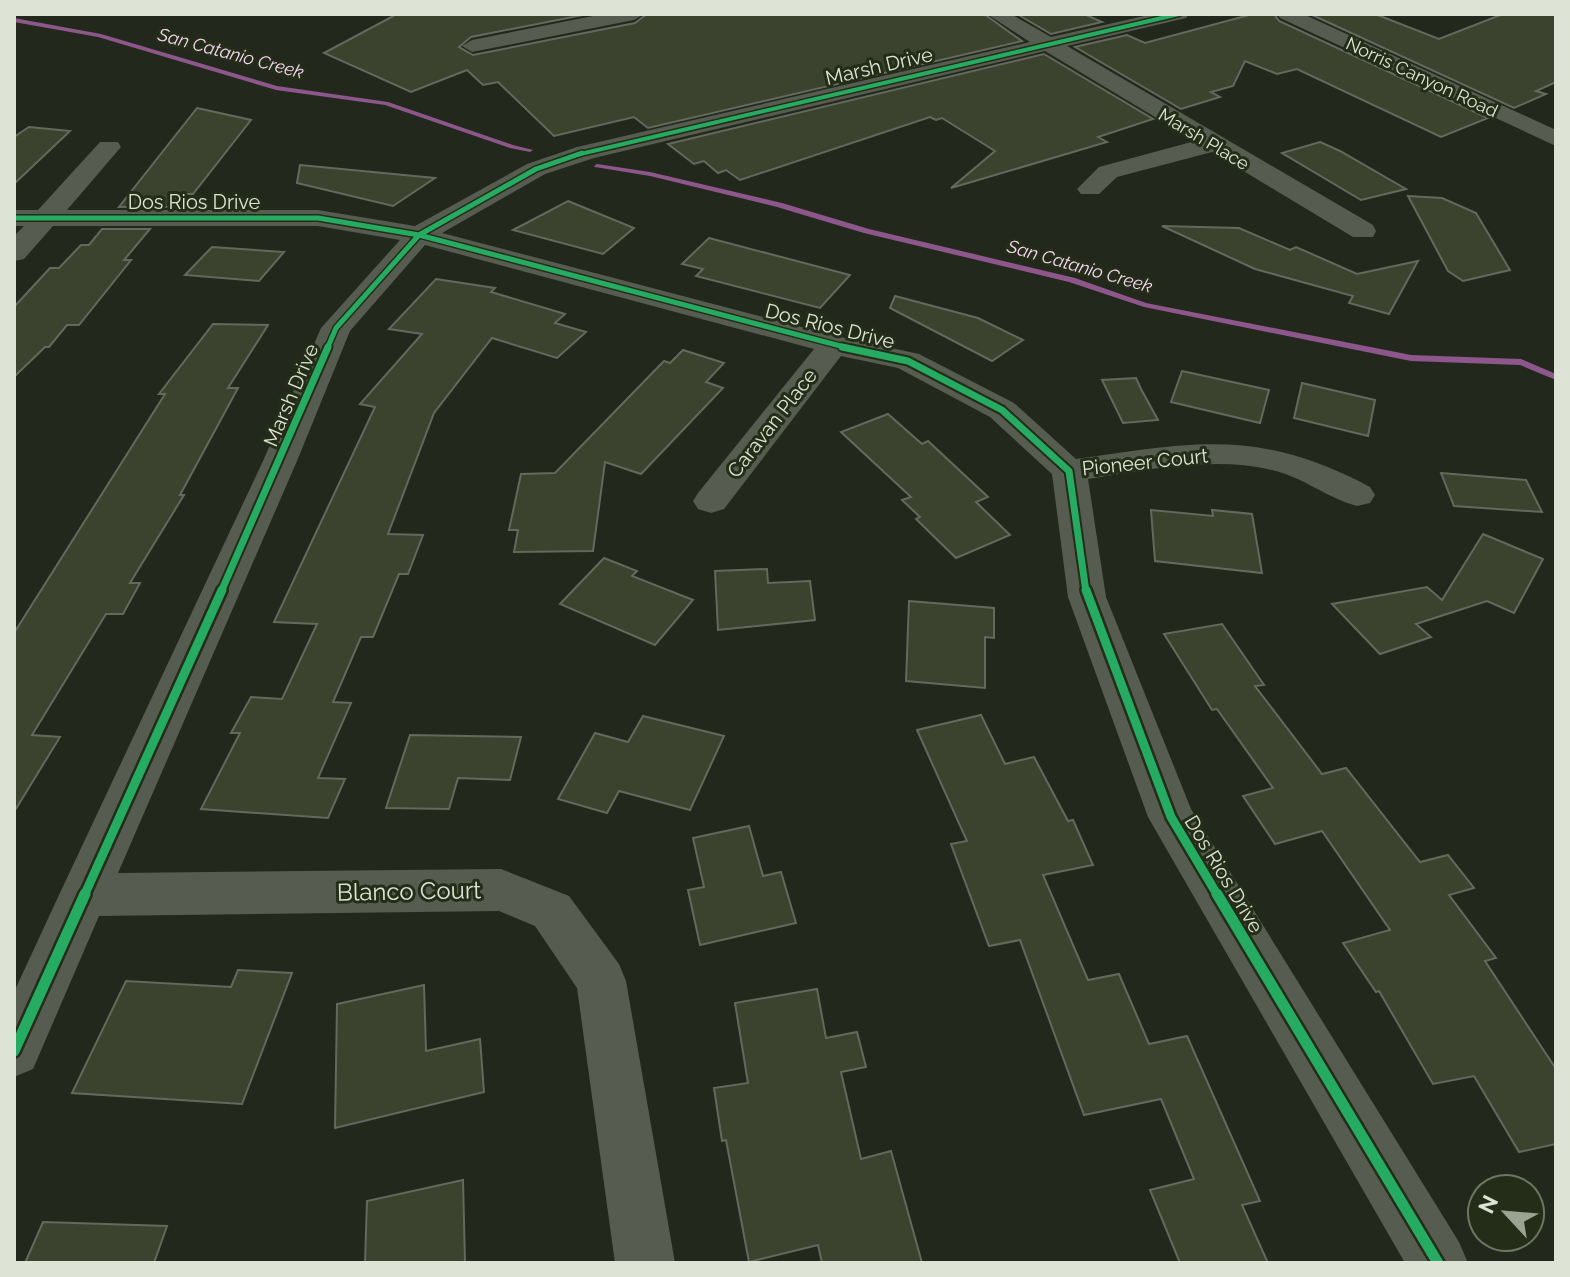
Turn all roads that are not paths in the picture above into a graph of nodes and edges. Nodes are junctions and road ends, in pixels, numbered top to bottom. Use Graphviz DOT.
graph roads {
  1 [pos="634,14"];
  2 [pos="997,14"];
  3 [pos="1179,14"];
  4 [pos="1287,14"];
  5 [pos="1046,43"];
  6 [pos="472,46"];
  7 [pos="1553,135"];
  8 [pos="1213,144"];
  9 [pos="109,147"];
  10 [pos="1090,189"];
  11 [pos="29,218"];
  12 [pos="1363,231"];
  13 [pos="419,235"];
  14 [pos="14,253"];
  15 [pos="833,345"];
  16 [pos="1069,471"];
  17 [pos="1357,495"];
  18 [pos="711,501"];
  19 [pos="83,895"];
  20 [pos="14,1051"];
  21 [pos="645,1263"];
  22 [pos="1438,1263"];
  1 -- 6 [label="street"];
  2 -- 5 [label="street, Marsh Place"];
  3 -- 5 [label="street, Marsh Drive"];
  4 -- 7 [label="street, Norris Canyon Road"];
  5 -- 8 [label="street, Marsh Place"];
  5 -- 13 [label="street, Marsh Drive"];
  8 -- 10 [label="street"];
  8 -- 12 [label="street, Marsh Place"];
  9 -- 11 [label="street"];
  11 -- 13 [label="street, Dos Rios Drive"];
  11 -- 14 [label="street"];
  13 -- 15 [label="street, Dos Rios Drive"];
  13 -- 19 [label="street, Marsh Drive"];
  15 -- 16 [label="street, Dos Rios Drive"];
  15 -- 18 [label="street, Caravan Place"];
  16 -- 17 [label="street, Pioneer Court"];
  16 -- 22 [label="street, Dos Rios Drive"];
  19 -- 20 [label="street, Marsh Drive"];
  19 -- 21 [label="street, Blanco Court"];
}
